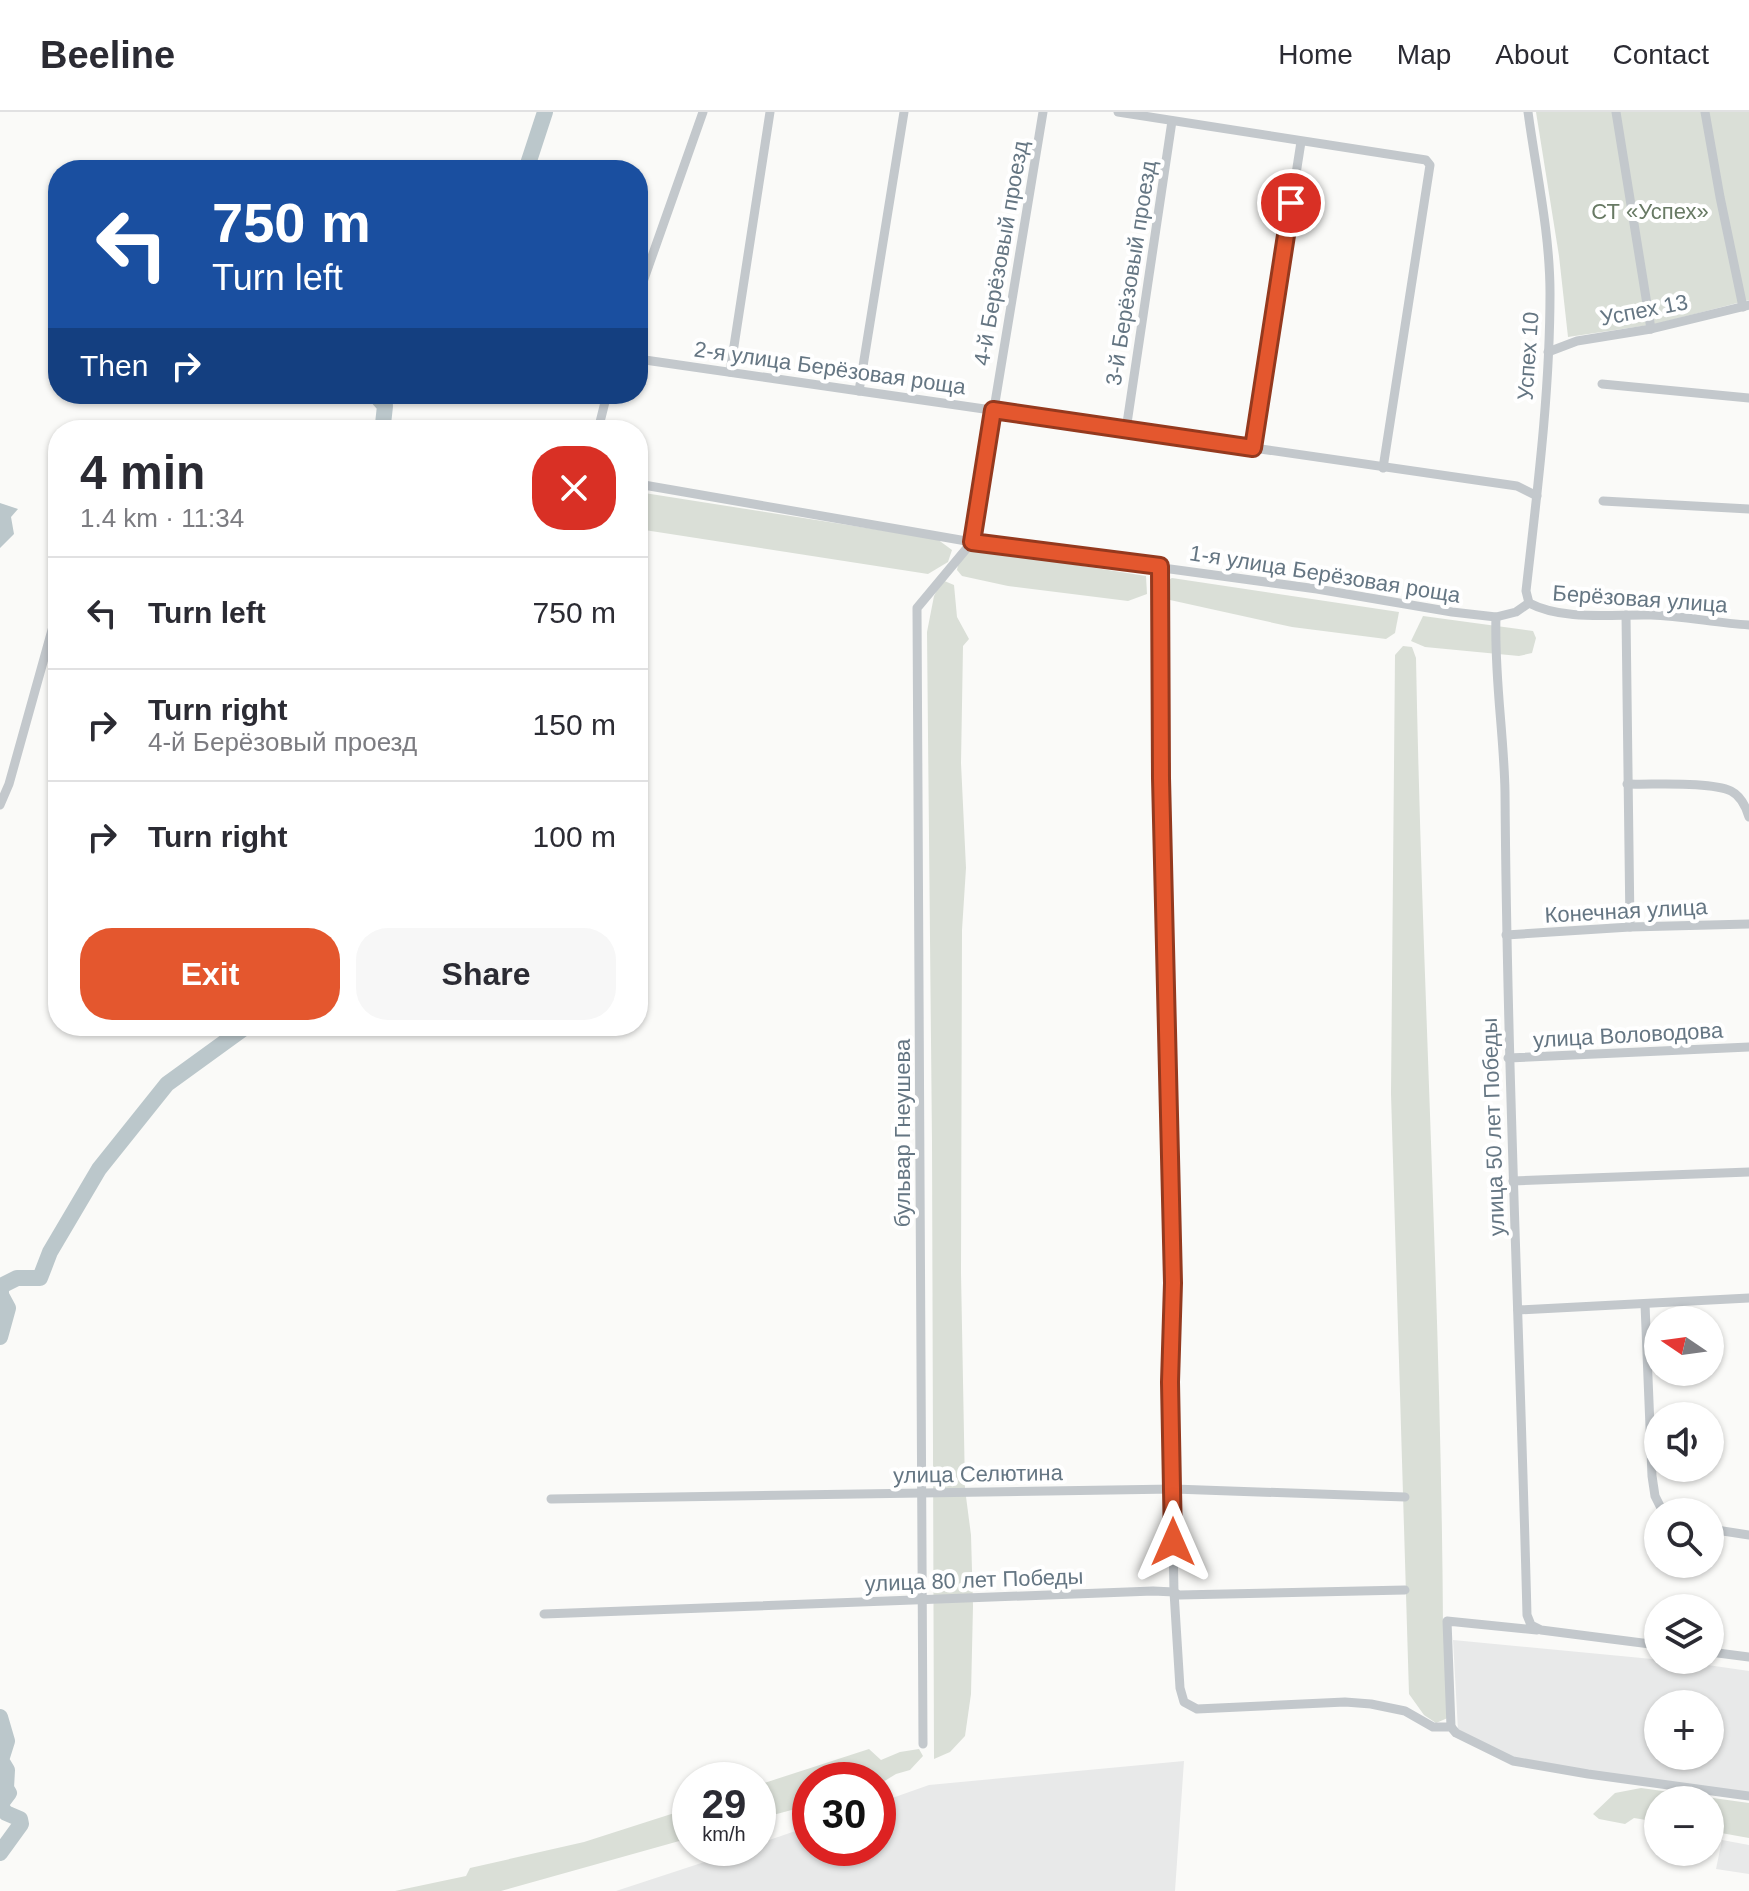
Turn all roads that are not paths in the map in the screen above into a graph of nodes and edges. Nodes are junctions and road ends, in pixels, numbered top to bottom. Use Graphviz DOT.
graph roads {
  1 [pos="703,112"];
  2 [pos="770,112"];
  3 [pos="904,112"];
  4 [pos="1043,112"];
  5 [pos="1118,112"];
  6 [pos="1528,112"];
  7 [pos="1616,112"];
  8 [pos="1705,112"];
  9 [pos="1172,121"];
  10 [pos="1301,142"];
  11 [pos="648,268"];
  12 [pos="1746,306"];
  13 [pos="1651,329"];
  14 [pos="1548,352"];
  15 [pos="648,360"];
  16 [pos="730,372"];
  17 [pos="1602,384"];
  18 [pos="859,391"];
  19 [pos="1749,398"];
  20 [pos="993,410"];
  21 [pos="1126,430"];
  22 [pos="1253,448"];
  23 [pos="1383,468"];
  24 [pos="648,486"];
  25 [pos="1537,496"];
  26 [pos="1603,501"];
  27 [pos="1749,509"];
  28 [pos="972,542"];
  29 [pos="1160,566"];
  30 [pos="1529,603"];
  31 [pos="1626,615"];
  32 [pos="1496,617"];
  33 [pos="1749,625"];
  34 [pos="48,644"];
  35 [pos="1627,784"];
  36 [pos="0,805"];
  37 [pos="1749,817"];
  38 [pos="1749,924"];
  39 [pos="1630,927"];
  40 [pos="1506,935"];
  41 [pos="1749,1047"];
  42 [pos="1508,1058"];
  43 [pos="1749,1172"];
  44 [pos="1513,1181"];
  45 [pos="1749,1298"];
  46 [pos="1645,1304"];
  47 [pos="1518,1310"];
  48 [pos="1174,1489"];
  49 [pos="921,1493"];
  50 [pos="1405,1497"];
  51 [pos="1656,1498"];
  52 [pos="551,1499"];
  53 [pos="1724,1531"];
  54 [pos="1749,1535"];
  55 [pos="1405,1590"];
  56 [pos="1174,1592"];
  57 [pos="922,1600"];
  58 [pos="544,1614"];
  59 [pos="1541,1630"];
  60 [pos="1644,1643"];
  61 [pos="1724,1654"];
  62 [pos="1749,1657"];
  63 [pos="1451,1727"];
  64 [pos="923,1744"];
  65 [pos="1749,1796"];
  1 -- 11 [label="street"];
  2 -- 16 [label="street"];
  3 -- 18 [label="street"];
  4 -- 20 [label="street, 4-й Берёзовый проезд"];
  5 -- 9 [label="street"];
  6 -- 14 [label="street, Успех 10"];
  7 -- 13 [label="street"];
  8 -- 12 [label="street"];
  9 -- 10 [label="street"];
  9 -- 21 [label="street, 3-й Берёзовый проезд"];
  10 -- 22 [label="street"];
  10 -- 23 [label="street"];
  12 -- 13 [label="street, Успех 13"];
  13 -- 14 [label="street, Успех 13"];
  14 -- 25 [label="street, Успех 10"];
  15 -- 16 [label="street, 2-я улица Берёзовая роща"];
  16 -- 18 [label="street, 2-я улица Берёзовая роща"];
  17 -- 19 [label="street"];
  18 -- 20 [label="street, 2-я улица Берёзовая роща"];
  20 -- 21 [label="street, 2-я улица Берёзовая роща"];
  20 -- 28 [label="street, 4-й Берёзовый проезд"];
  21 -- 22 [label="street, 2-я улица Берёзовая роща"];
  22 -- 23 [label="street, 2-я улица Берёзовая роща"];
  23 -- 25 [label="street, 2-я улица Берёзовая роща"];
  24 -- 28 [label="street, 1-я улица Берёзовая роща"];
  25 -- 30 [label="street, Успех 10"];
  26 -- 27 [label="street"];
  28 -- 29 [label="street, 1-я улица Берёзовая роща"];
  28 -- 49 [label="street, бульвар Гнеушева"];
  29 -- 32 [label="street, 1-я улица Берёзовая роща"];
  29 -- 48 [label="street"];
  30 -- 31 [label="street, Берёзовая улица"];
  30 -- 32 [label="street"];
  31 -- 33 [label="street, Берёзовая улица"];
  31 -- 35 [label="street"];
  32 -- 40 [label="street, улица 50 лет Победы"];
  34 -- 36 [label="street"];
  35 -- 37 [label="street"];
  35 -- 39 [label="street"];
  38 -- 39 [label="street, Конечная улица"];
  39 -- 40 [label="street, Конечная улица"];
  40 -- 42 [label="street, улица 50 лет Победы"];
  41 -- 42 [label="street, улица Воловодова"];
  42 -- 44 [label="street, улица 50 лет Победы"];
  43 -- 44 [label="street"];
  44 -- 47 [label="street, улица 50 лет Победы"];
  45 -- 46 [label="street"];
  46 -- 47 [label="street"];
  46 -- 51 [label="street"];
  47 -- 59 [label="street, улица 50 лет Победы"];
  48 -- 49 [label="street, улица Селютина"];
  48 -- 50 [label="street, улица Селютина"];
  48 -- 56 [label="street"];
  49 -- 52 [label="street, улица Селютина"];
  49 -- 57 [label="street, бульвар Гнеушева"];
  53 -- 54 [label="street"];
  55 -- 56 [label="street, улица 80 лет Победы"];
  56 -- 57 [label="street, улица 80 лет Победы"];
  56 -- 63 [label="street"];
  57 -- 58 [label="street, улица 80 лет Победы"];
  57 -- 64 [label="street, бульвар Гнеушева"];
  59 -- 60 [label="street"];
  59 -- 63 [label="street"];
  61 -- 62 [label="street"];
  63 -- 65 [label="street"];
}
